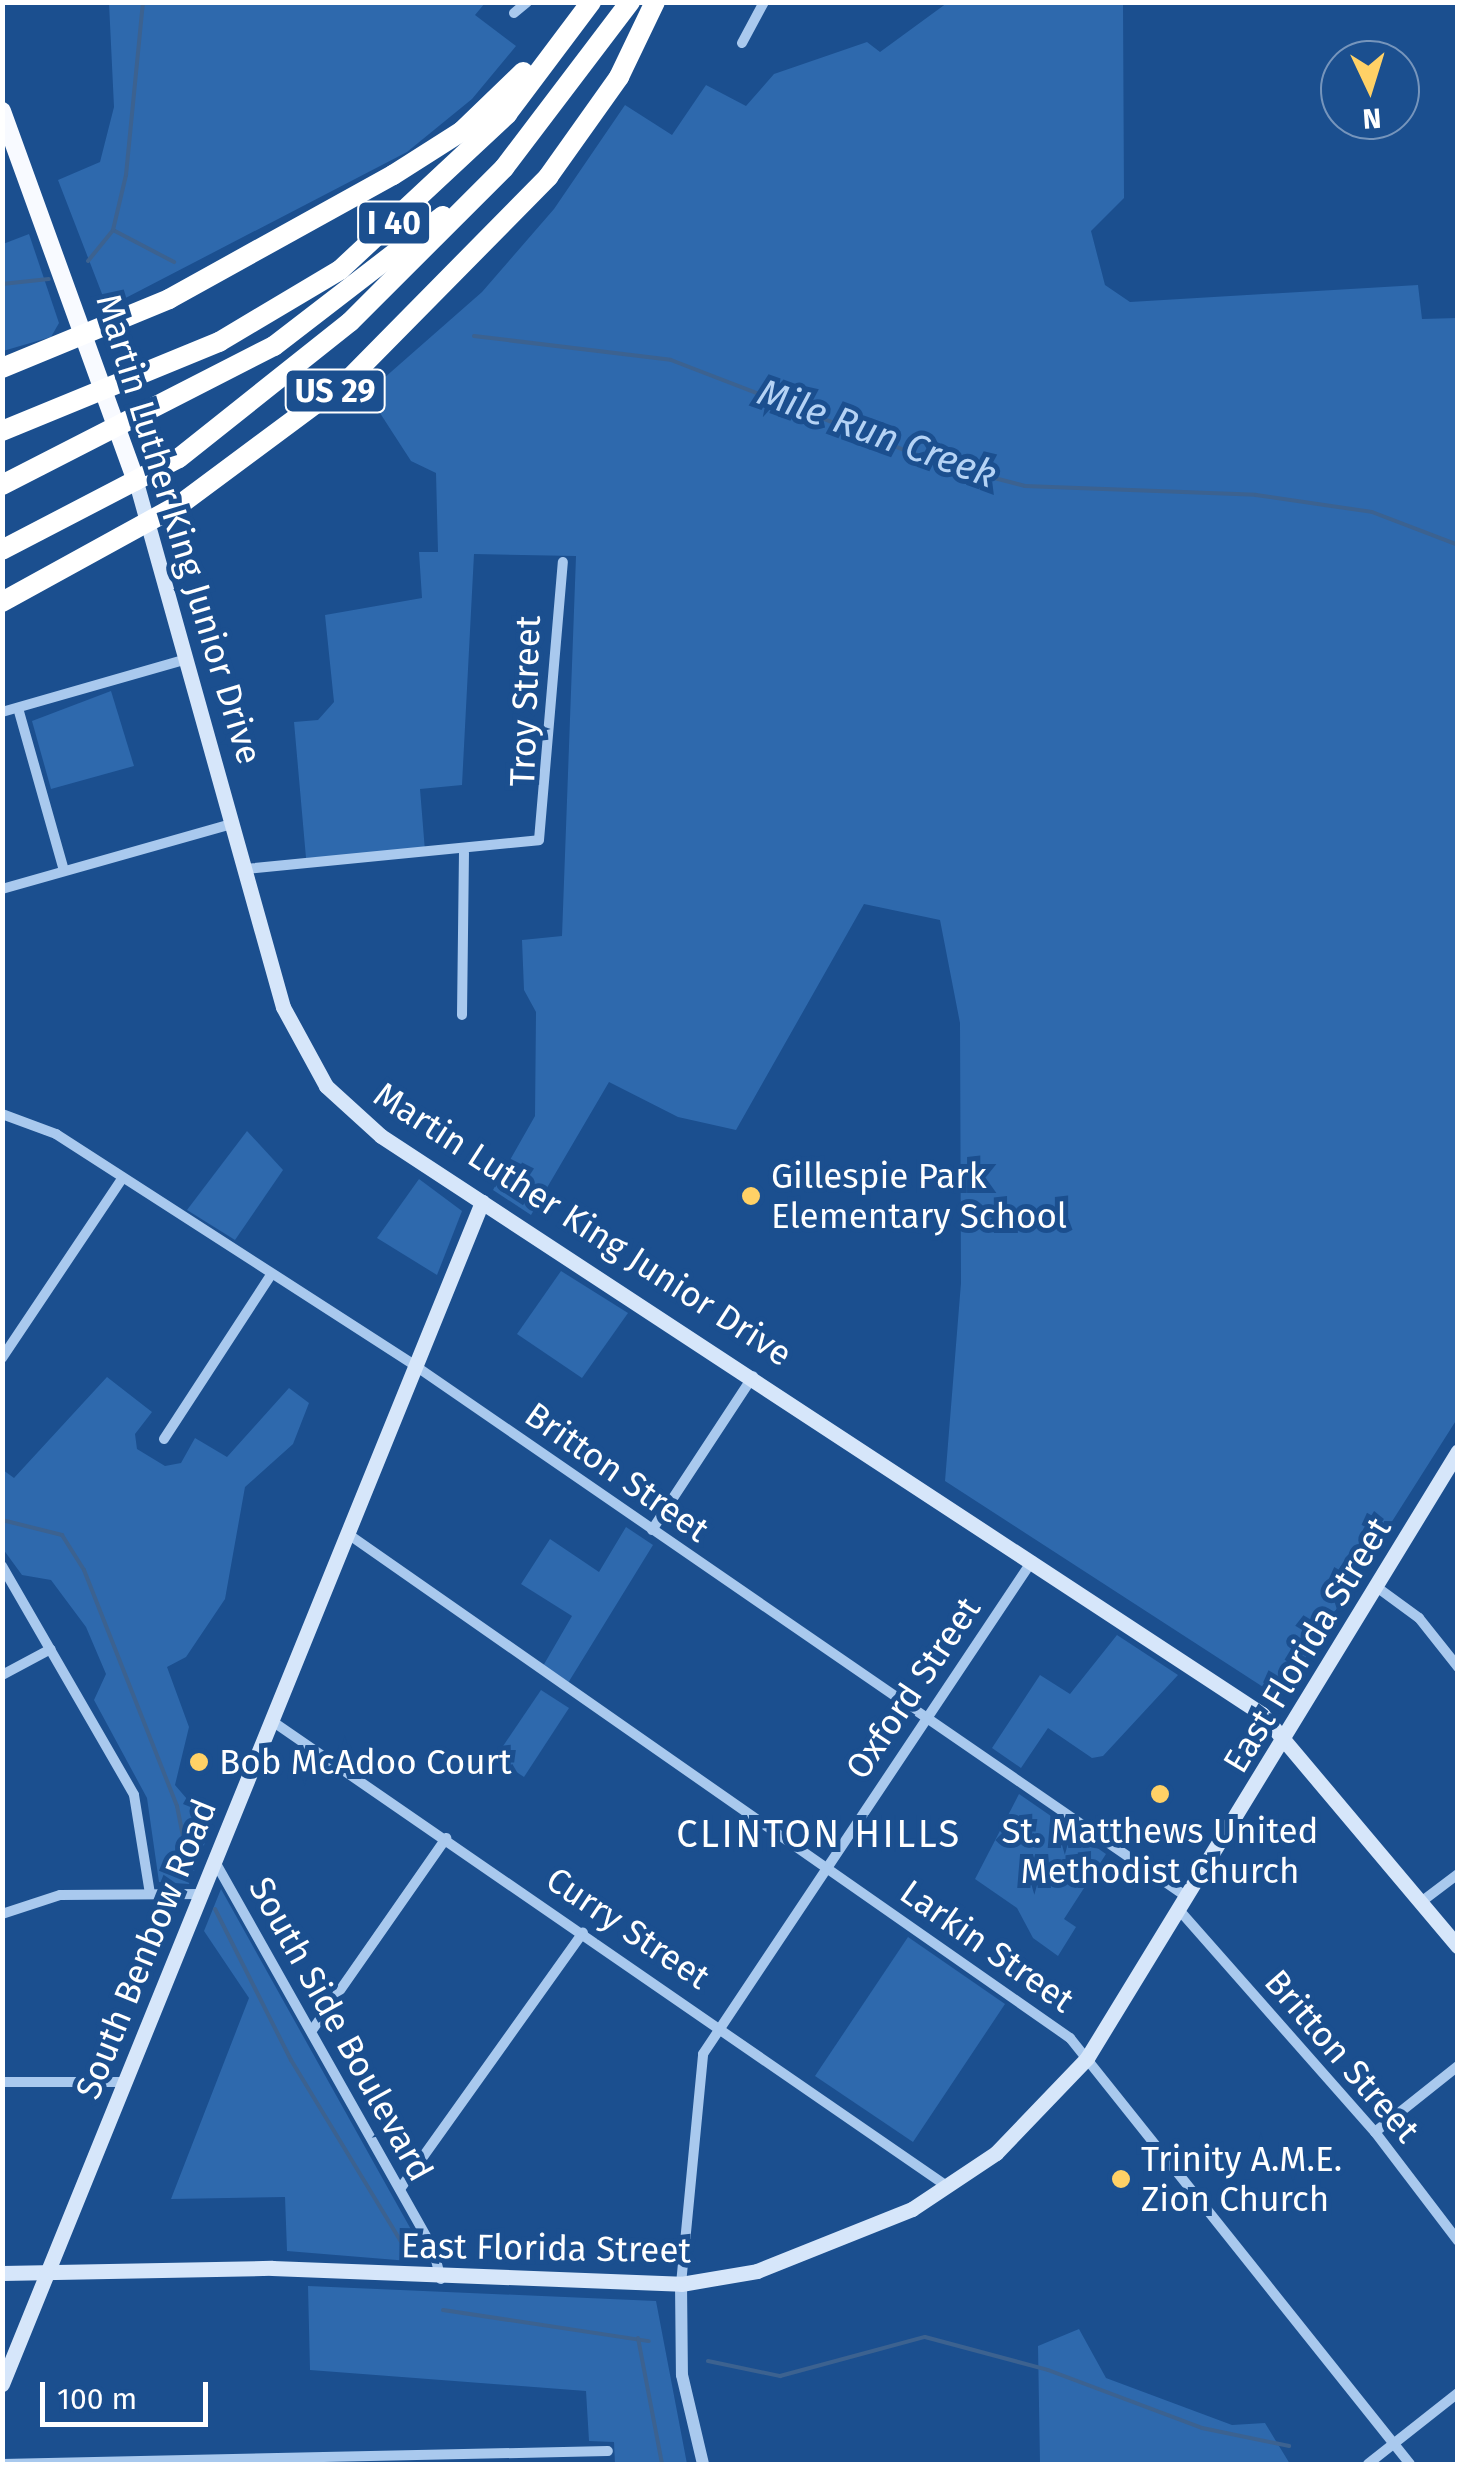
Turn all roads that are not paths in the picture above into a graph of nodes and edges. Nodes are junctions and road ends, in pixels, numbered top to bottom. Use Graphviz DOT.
graph roads {
  1 [pos="527,2"];
  2 [pos="575,2"];
  3 [pos="591,2"];
  4 [pos="630,2"];
  5 [pos="655,2"];
  6 [pos="764,2"];
  7 [pos="514,13"];
  8 [pos="742,43"];
  9 [pos="2,111"];
  10 [pos="504,168"];
  11 [pos="90,337"];
  12 [pos="2,368"];
  13 [pos="70,407"];
  14 [pos="2,431"];
  15 [pos="2,445"];
  16 [pos="136,482"];
  17 [pos="2,485"];
  18 [pos="2,550"];
  19 [pos="563,562"];
  20 [pos="2,602"];
  21 [pos="187,659"];
  22 [pos="18,708"];
  23 [pos="2,712"];
  24 [pos="232,824"];
  25 [pos="464,854"];
  26 [pos="245,869"];
  27 [pos="64,870"];
  28 [pos="2,889"];
  29 [pos="462,1015"];
  30 [pos="2,1114"];
  31 [pos="122,1179"];
  32 [pos="482,1202"];
  33 [pos="272,1275"];
  34 [pos="2,1358"];
  35 [pos="416,1367"];
  36 [pos="754,1376"];
  37 [pos="164,1438"];
  38 [pos="1458,1451"];
  39 [pos="652,1530"];
  40 [pos="348,1534"];
  41 [pos="1032,1561"];
  42 [pos="2,1566"];
  43 [pos="1378,1588"];
  44 [pos="51,1649"];
  45 [pos="1458,1667"];
  46 [pos="2,1675"];
  47 [pos="927,1716"];
  48 [pos="272,1722"];
  49 [pos="1287,1737"];
  50 [pos="446,1838"];
  51 [pos="214,1860"];
  52 [pos="824,1865"];
  53 [pos="1458,1874"];
  54 [pos="150,1894"];
  55 [pos="200,1894"];
  56 [pos="1421,1902"];
  57 [pos="1184,1905"];
  58 [pos="2,1914"];
  59 [pos="582,1932"];
  60 [pos="1458,1947"];
  61 [pos="718,2023"];
  62 [pos="312,2029"];
  63 [pos="1087,2058"];
  64 [pos="1458,2066"];
  65 [pos="2,2082"];
  66 [pos="123,2082"];
  67 [pos="1376,2132"];
  68 [pos="948,2187"];
  69 [pos="400,2189"];
  70 [pos="1458,2241"];
  71 [pos="48,2272"];
  72 [pos="2,2273"];
  73 [pos="442,2280"];
  74 [pos="681,2284"];
  75 [pos="2,2384"];
  76 [pos="1458,2393"];
  77 [pos="1390,2447"];
  78 [pos="608,2451"];
  79 [pos="2,2464"];
  80 [pos="703,2464"];
  81 [pos="1368,2464"];
  82 [pos="1410,2464"];
  1 -- 7 [label="street"];
  2 -- 11 [label="highway"];
  3 -- 13 [label="highway, I 40"];
  4 -- 10 [label="highway, I 40"];
  5 -- 20 [label="highway, US 29"];
  6 -- 8 [label="street"];
  9 -- 11 [label="highway, Martin Luther King Junior Drive"];
  10 -- 16 [label="highway"];
  10 -- 17 [label="highway, I 40"];
  11 -- 12 [label="highway"];
  11 -- 16 [label="highway, Martin Luther King Junior Drive"];
  13 -- 14 [label="highway"];
  13 -- 15 [label="highway, I 40"];
  16 -- 18 [label="highway"];
  16 -- 21 [label="main road, Martin Luther King Junior Drive"];
  19 -- 25 [label="street, Troy Street"];
  21 -- 22 [label="street"];
  21 -- 24 [label="main road, Martin Luther King Junior Drive"];
  22 -- 23 [label="street"];
  22 -- 27 [label="street"];
  24 -- 26 [label="main road, Martin Luther King Junior Drive"];
  24 -- 27 [label="street"];
  25 -- 26 [label="street"];
  25 -- 29 [label="street"];
  26 -- 32 [label="main road, Martin Luther King Junior Drive"];
  27 -- 28 [label="street"];
  30 -- 31 [label="street, Britton Street"];
  31 -- 33 [label="street, Britton Street"];
  31 -- 34 [label="street"];
  32 -- 35 [label="main road, South Benbow Road"];
  32 -- 36 [label="main road, Martin Luther King Junior Drive"];
  33 -- 35 [label="street, Britton Street"];
  33 -- 37 [label="street"];
  35 -- 39 [label="street, Britton Street"];
  35 -- 40 [label="main road, South Benbow Road"];
  36 -- 39 [label="street"];
  36 -- 41 [label="main road, Martin Luther King Junior Drive"];
  38 -- 43 [label="main road, East Florida Street"];
  39 -- 47 [label="street, Britton Street"];
  40 -- 48 [label="main road, South Benbow Road"];
  40 -- 52 [label="street, Larkin Street"];
  41 -- 47 [label="street, Oxford Street"];
  41 -- 49 [label="main road, Martin Luther King Junior Drive"];
  42 -- 44 [label="street"];
  43 -- 45 [label="street"];
  43 -- 49 [label="main road, East Florida Street"];
  44 -- 46 [label="street"];
  44 -- 54 [label="street"];
  47 -- 52 [label="street, Oxford Street"];
  47 -- 57 [label="street, Britton Street"];
  48 -- 50 [label="street, Curry Street"];
  48 -- 51 [label="main road, South Benbow Road"];
  49 -- 56 [label="main road, Martin Luther King Junior Drive"];
  49 -- 57 [label="main road, East Florida Street"];
  50 -- 59 [label="street, Curry Street"];
  50 -- 62 [label="street"];
  51 -- 55 [label="main road, South Benbow Road"];
  51 -- 62 [label="street, South Side Boulevard"];
  52 -- 61 [label="street, Oxford Street"];
  52 -- 63 [label="street, Larkin Street"];
  53 -- 56 [label="street"];
  54 -- 55 [label="street"];
  54 -- 58 [label="street"];
  55 -- 66 [label="main road, South Benbow Road"];
  56 -- 60 [label="main road, Martin Luther King Junior Drive"];
  57 -- 63 [label="main road, East Florida Street"];
  57 -- 67 [label="street, Britton Street"];
  59 -- 61 [label="street, Curry Street"];
  59 -- 69 [label="street"];
  61 -- 68 [label="street, Curry Street"];
  61 -- 74 [label="street, Oxford Street"];
  62 -- 69 [label="street, South Side Boulevard"];
  63 -- 68 [label="main road, East Florida Street"];
  63 -- 77 [label="street, Larkin Street"];
  64 -- 67 [label="street"];
  65 -- 66 [label="street"];
  66 -- 71 [label="main road, South Benbow Road"];
  67 -- 70 [label="street, Britton Street"];
  68 -- 74 [label="main road, East Florida Street"];
  69 -- 73 [label="street, South Side Boulevard"];
  71 -- 72 [label="main road, East Florida Street"];
  71 -- 73 [label="main road, East Florida Street"];
  71 -- 75 [label="main road, South Benbow Road"];
  73 -- 74 [label="main road, East Florida Street"];
  74 -- 80 [label="street"];
  76 -- 77 [label="street"];
  77 -- 81 [label="street"];
  77 -- 82 [label="street, Larkin Street"];
  78 -- 79 [label="street"];
}
